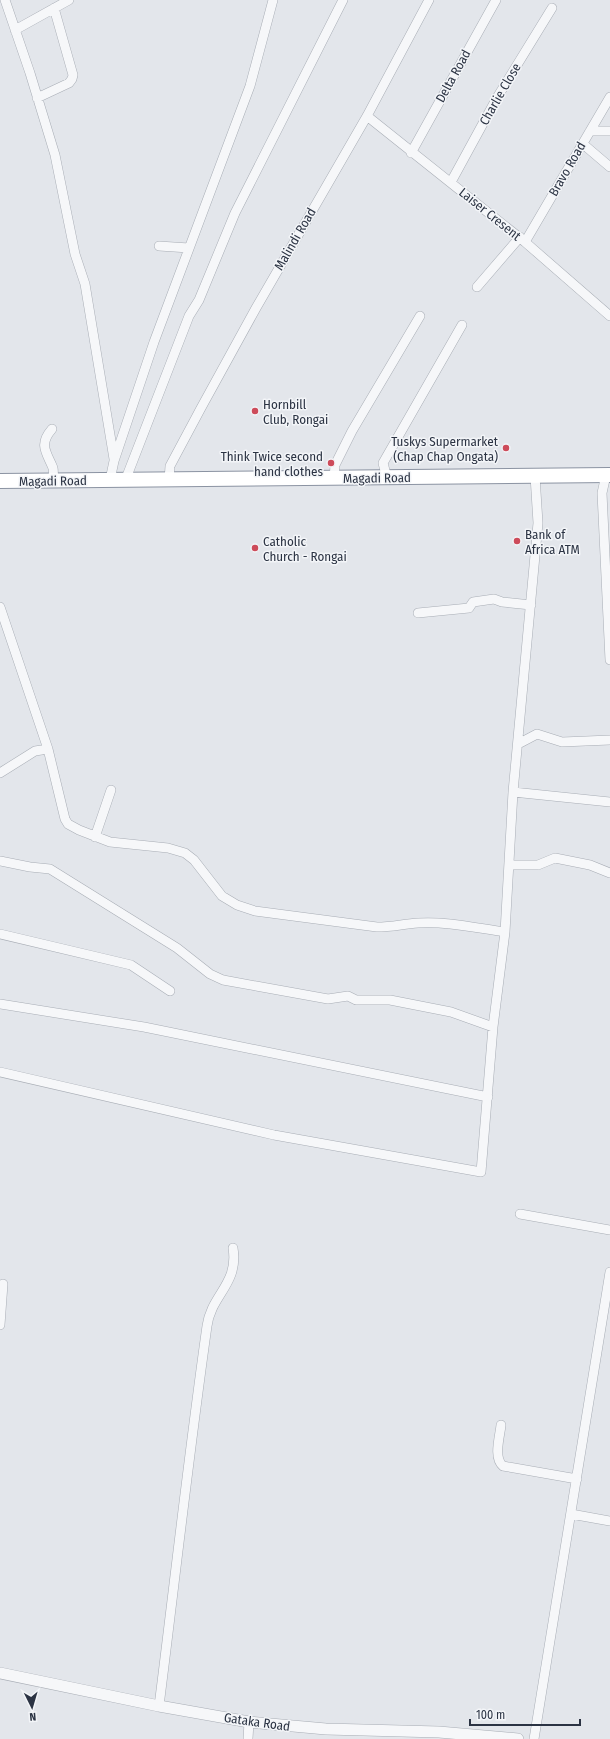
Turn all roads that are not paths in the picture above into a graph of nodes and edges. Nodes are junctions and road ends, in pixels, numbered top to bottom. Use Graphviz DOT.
graph roads {
  1 [pos="5,0"];
  2 [pos="69,0"];
  3 [pos="273,0"];
  4 [pos="343,0"];
  5 [pos="430,0"];
  6 [pos="496,0"];
  7 [pos="54,8"];
  8 [pos="552,8"];
  9 [pos="15,30"];
  10 [pos="610,97"];
  11 [pos="37,98"];
  12 [pos="367,116"];
  13 [pos="590,131"];
  14 [pos="610,131"];
  15 [pos="583,144"];
  16 [pos="411,152"];
  17 [pos="610,167"];
  18 [pos="451,182"];
  19 [pos="522,239"];
  20 [pos="159,246"];
  21 [pos="189,248"];
  22 [pos="477,287"];
  23 [pos="420,316"];
  24 [pos="610,316"];
  25 [pos="462,324"];
  26 [pos="52,429"];
  27 [pos="114,461"];
  28 [pos="608,475"];
  29 [pos="535,476"];
  30 [pos="387,478"];
  31 [pos="334,479"];
  32 [pos="110,480"];
  33 [pos="125,480"];
  34 [pos="169,480"];
  35 [pos="53,481"];
  36 [pos="0,482"];
  37 [pos="531,605"];
  38 [pos="0,607"];
  39 [pos="418,613"];
  40 [pos="610,660"];
  41 [pos="610,740"];
  42 [pos="518,744"];
  43 [pos="48,748"];
  44 [pos="0,773"];
  45 [pos="111,790"];
  46 [pos="513,792"];
  47 [pos="610,802"];
  48 [pos="95,837"];
  49 [pos="0,861"];
  50 [pos="509,864"];
  51 [pos="610,873"];
  52 [pos="505,932"];
  53 [pos="0,934"];
  54 [pos="170,991"];
  55 [pos="0,1004"];
  56 [pos="493,1027"];
  57 [pos="0,1072"];
  58 [pos="488,1097"];
  59 [pos="520,1214"];
  60 [pos="610,1230"];
  61 [pos="233,1248"];
  62 [pos="610,1272"];
  63 [pos="3,1284"];
  64 [pos="0,1325"];
  65 [pos="501,1425"];
  66 [pos="577,1479"];
  67 [pos="571,1514"];
  68 [pos="610,1521"];
  69 [pos="0,1673"];
  70 [pos="159,1706"];
  71 [pos="249,1722"];
  72 [pos="248,1739"];
  73 [pos="518,1739"];
  74 [pos="534,1739"];
  1 -- 9 [label="street"];
  2 -- 7 [label="street"];
  3 -- 21 [label="street"];
  4 -- 33 [label="street"];
  5 -- 12 [label="street, Malindi Road"];
  6 -- 16 [label="street, Delta Road"];
  7 -- 9 [label="street"];
  7 -- 11 [label="street"];
  8 -- 18 [label="street, Charlie Close"];
  9 -- 11 [label="street"];
  10 -- 13 [label="street, Bravo Road"];
  11 -- 27 [label="street"];
  12 -- 16 [label="street, Laiser Cresent"];
  12 -- 34 [label="street, Malindi Road"];
  13 -- 14 [label="street"];
  13 -- 15 [label="street, Bravo Road"];
  15 -- 17 [label="street"];
  15 -- 19 [label="street, Bravo Road"];
  16 -- 18 [label="street, Laiser Cresent"];
  18 -- 19 [label="street, Laiser Cresent"];
  19 -- 22 [label="street, Bravo Road"];
  19 -- 24 [label="street, Laiser Cresent"];
  20 -- 21 [label="street"];
  21 -- 27 [label="street"];
  23 -- 31 [label="street"];
  25 -- 30 [label="street"];
  26 -- 35 [label="street"];
  27 -- 32 [label="street"];
  28 -- 29 [label="highway, Magadi Road"];
  28 -- 40 [label="street"];
  29 -- 30 [label="highway, Magadi Road"];
  29 -- 37 [label="street"];
  30 -- 31 [label="highway, Magadi Road"];
  31 -- 34 [label="highway, Magadi Road"];
  32 -- 33 [label="highway, Magadi Road"];
  32 -- 35 [label="highway, Magadi Road"];
  33 -- 34 [label="highway, Magadi Road"];
  35 -- 36 [label="highway, Magadi Road"];
  37 -- 39 [label="street"];
  37 -- 42 [label="street"];
  38 -- 43 [label="street"];
  41 -- 42 [label="street"];
  42 -- 46 [label="street"];
  43 -- 44 [label="street"];
  43 -- 48 [label="street"];
  45 -- 48 [label="street"];
  46 -- 47 [label="street"];
  46 -- 50 [label="street"];
  48 -- 52 [label="street"];
  49 -- 56 [label="street"];
  50 -- 51 [label="street"];
  50 -- 52 [label="street"];
  52 -- 56 [label="street"];
  53 -- 54 [label="street"];
  55 -- 58 [label="street"];
  56 -- 58 [label="street"];
  57 -- 58 [label="street"];
  59 -- 60 [label="street"];
  61 -- 70 [label="street"];
  62 -- 66 [label="street"];
  63 -- 64 [label="street"];
  65 -- 66 [label="street"];
  66 -- 67 [label="street"];
  67 -- 68 [label="street"];
  67 -- 74 [label="street"];
  69 -- 70 [label="street, Gataka Road"];
  70 -- 71 [label="street, Gataka Road"];
  71 -- 72 [label="street"];
  71 -- 73 [label="street, Gataka Road"];
}
